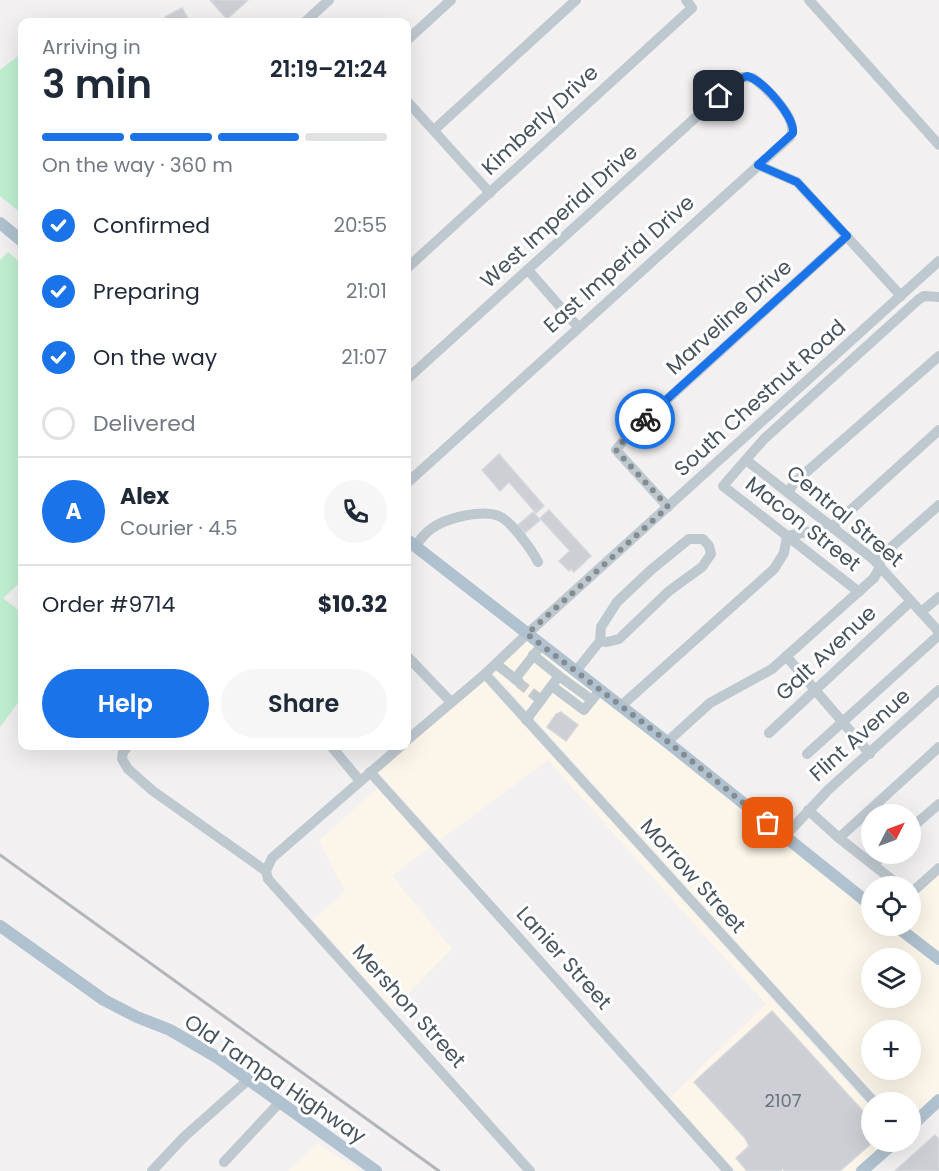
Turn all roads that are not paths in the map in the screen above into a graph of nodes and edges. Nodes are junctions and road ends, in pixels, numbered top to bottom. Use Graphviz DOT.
graph roads {
  1 [pos="329,0"];
  2 [pos="451,0"];
  3 [pos="576,0"];
  4 [pos="686,0"];
  5 [pos="809,0"];
  6 [pos="309,18"];
  7 [pos="411,36"];
  8 [pos="737,80"];
  9 [pos="411,105"];
  10 [pos="434,130"];
  11 [pos="939,145"];
  12 [pos="758,165"];
  13 [pos="490,193"];
  14 [pos="0,223"];
  15 [pos="847,236"];
  16 [pos="18,238"];
  17 [pos="938,262"];
  18 [pos="411,264"];
  19 [pos="528,270"];
  20 [pos="901,296"];
  21 [pos="937,297"];
  22 [pos="578,327"];
  23 [pos="939,356"];
  24 [pos="411,371"];
  25 [pos="939,430"];
  26 [pos="746,460"];
  27 [pos="411,479"];
  28 [pos="788,492"];
  29 [pos="939,505"];
  30 [pos="668,507"];
  31 [pos="832,527"];
  32 [pos="787,536"];
  33 [pos="411,542"];
  34 [pos="538,562"];
  35 [pos="880,567"];
  36 [pos="859,592"];
  37 [pos="939,597"];
  38 [pos="911,601"];
  39 [pos="921,612"];
  40 [pos="939,633"];
  41 [pos="527,634"];
  42 [pos="600,641"];
  43 [pos="537,650"];
  44 [pos="786,656"];
  45 [pos="411,660"];
  46 [pos="496,664"];
  47 [pos="576,671"];
  48 [pos="485,674"];
  49 [pos="559,676"];
  50 [pos="552,686"];
  51 [pos="815,689"];
  52 [pos="600,690"];
  53 [pos="939,690"];
  54 [pos="591,700"];
  55 [pos="452,702"];
  56 [pos="621,706"];
  57 [pos="526,720"];
  58 [pos="843,722"];
  59 [pos="769,733"];
  60 [pos="411,737"];
  61 [pos="667,741"];
  62 [pos="939,747"];
  63 [pos="125,750"];
  64 [pos="334,750"];
  65 [pos="396,750"];
  66 [pos="807,754"];
  67 [pos="870,754"];
  68 [pos="370,772"];
  69 [pos="360,781"];
  70 [pos="939,804"];
  71 [pos="808,810"];
  72 [pos="921,820"];
  73 [pos="784,836"];
  74 [pos="839,838"];
  75 [pos="873,866"];
  76 [pos="267,868"];
  77 [pos="939,868"];
  78 [pos="886,876"];
  79 [pos="921,885"];
  80 [pos="861,897"];
  81 [pos="0,926"];
  82 [pos="909,936"];
  83 [pos="939,959"];
  84 [pos="248,1080"];
  85 [pos="865,1092"];
  86 [pos="939,1100"];
  87 [pos="280,1102"];
  88 [pos="921,1117"];
  89 [pos="884,1152"];
  90 [pos="224,1162"];
  91 [pos="152,1171"];
  92 [pos="376,1171"];
  93 [pos="530,1171"];
  94 [pos="728,1171"];
  95 [pos="862,1171"];
  1 -- 6 [label="street"];
  2 -- 7 [label="street"];
  3 -- 10 [label="street"];
  4 -- 13 [label="street, Kimberly Drive"];
  5 -- 11 [label="street"];
  8 -- 12 [label="street, East Imperial Drive"];
  8 -- 19 [label="street, West Imperial Drive"];
  9 -- 10 [label="street"];
  10 -- 13 [label="street"];
  12 -- 15 [label="street"];
  12 -- 22 [label="street, East Imperial Drive"];
  13 -- 18 [label="street, Kimberly Drive"];
  14 -- 16 [label="main road"];
  15 -- 20 [label="street"];
  15 -- 30 [label="street, Marveline Drive"];
  17 -- 20 [label="street, South Chestnut Road"];
  19 -- 22 [label="street"];
  19 -- 24 [label="street, West Imperial Drive"];
  20 -- 30 [label="street, South Chestnut Road"];
  21 -- 26 [label="street"];
  22 -- 27 [label="street, East Imperial Drive"];
  23 -- 28 [label="street"];
  25 -- 31 [label="street"];
  26 -- 28 [label="street, Central Street"];
  26 -- 32 [label="street, Macon Street"];
  28 -- 31 [label="street, Central Street"];
  29 -- 35 [label="street"];
  30 -- 41 [label="street, South Chestnut Road"];
  31 -- 32 [label="street"];
  31 -- 35 [label="street, Central Street"];
  32 -- 36 [label="street, Macon Street"];
  32 -- 56 [label="street"];
  33 -- 34 [label="street"];
  33 -- 41 [label="main road"];
  35 -- 36 [label="street"];
  35 -- 38 [label="street, Central Street"];
  36 -- 44 [label="street"];
  37 -- 39 [label="street"];
  38 -- 39 [label="street, Central Street"];
  38 -- 51 [label="street, Galt Avenue"];
  39 -- 40 [label="street, Central Street"];
  40 -- 58 [label="street"];
  41 -- 43 [label="main road"];
  41 -- 46 [label="street, South Chestnut Road"];
  42 -- 42 [label="street"];
  42 -- 47 [label="street"];
  43 -- 46 [label="street"];
  43 -- 47 [label="main road"];
  43 -- 49 [label="street"];
  44 -- 51 [label="street"];
  44 -- 61 [label="street"];
  45 -- 55 [label="street"];
  46 -- 48 [label="street, South Chestnut Road"];
  47 -- 52 [label="main road"];
  48 -- 55 [label="street, South Chestnut Road"];
  48 -- 57 [label="street, Morrow Street"];
  49 -- 50 [label="street"];
  49 -- 54 [label="street"];
  50 -- 54 [label="street"];
  50 -- 57 [label="street"];
  51 -- 58 [label="street"];
  51 -- 59 [label="street, Galt Avenue"];
  52 -- 54 [label="street"];
  52 -- 56 [label="main road"];
  53 -- 67 [label="street, Flint Avenue"];
  55 -- 60 [label="street, South Chestnut Road"];
  56 -- 61 [label="main road"];
  57 -- 85 [label="street, Morrow Street"];
  58 -- 66 [label="street"];
  58 -- 67 [label="street"];
  61 -- 73 [label="main road"];
  62 -- 74 [label="street"];
  63 -- 76 [label="street"];
  64 -- 69 [label="street"];
  65 -- 68 [label="street"];
  67 -- 71 [label="street, Flint Avenue"];
  68 -- 69 [label="street"];
  68 -- 94 [label="street, Lanier Street"];
  69 -- 76 [label="street"];
  70 -- 72 [label="street"];
  71 -- 73 [label="street, Flint Avenue"];
  71 -- 74 [label="street"];
  73 -- 80 [label="main road"];
  74 -- 75 [label="street"];
  75 -- 78 [label="street"];
  76 -- 93 [label="street, Mershon Street"];
  77 -- 79 [label="street"];
  81 -- 84 [label="main road, Old Tampa Highway"];
  82 -- 83 [label="main road"];
  84 -- 87 [label="main road, Old Tampa Highway"];
  84 -- 91 [label="street"];
  86 -- 88 [label="main road"];
  87 -- 90 [label="street"];
  87 -- 92 [label="main road, Old Tampa Highway"];
  89 -- 95 [label="main road"];
}
